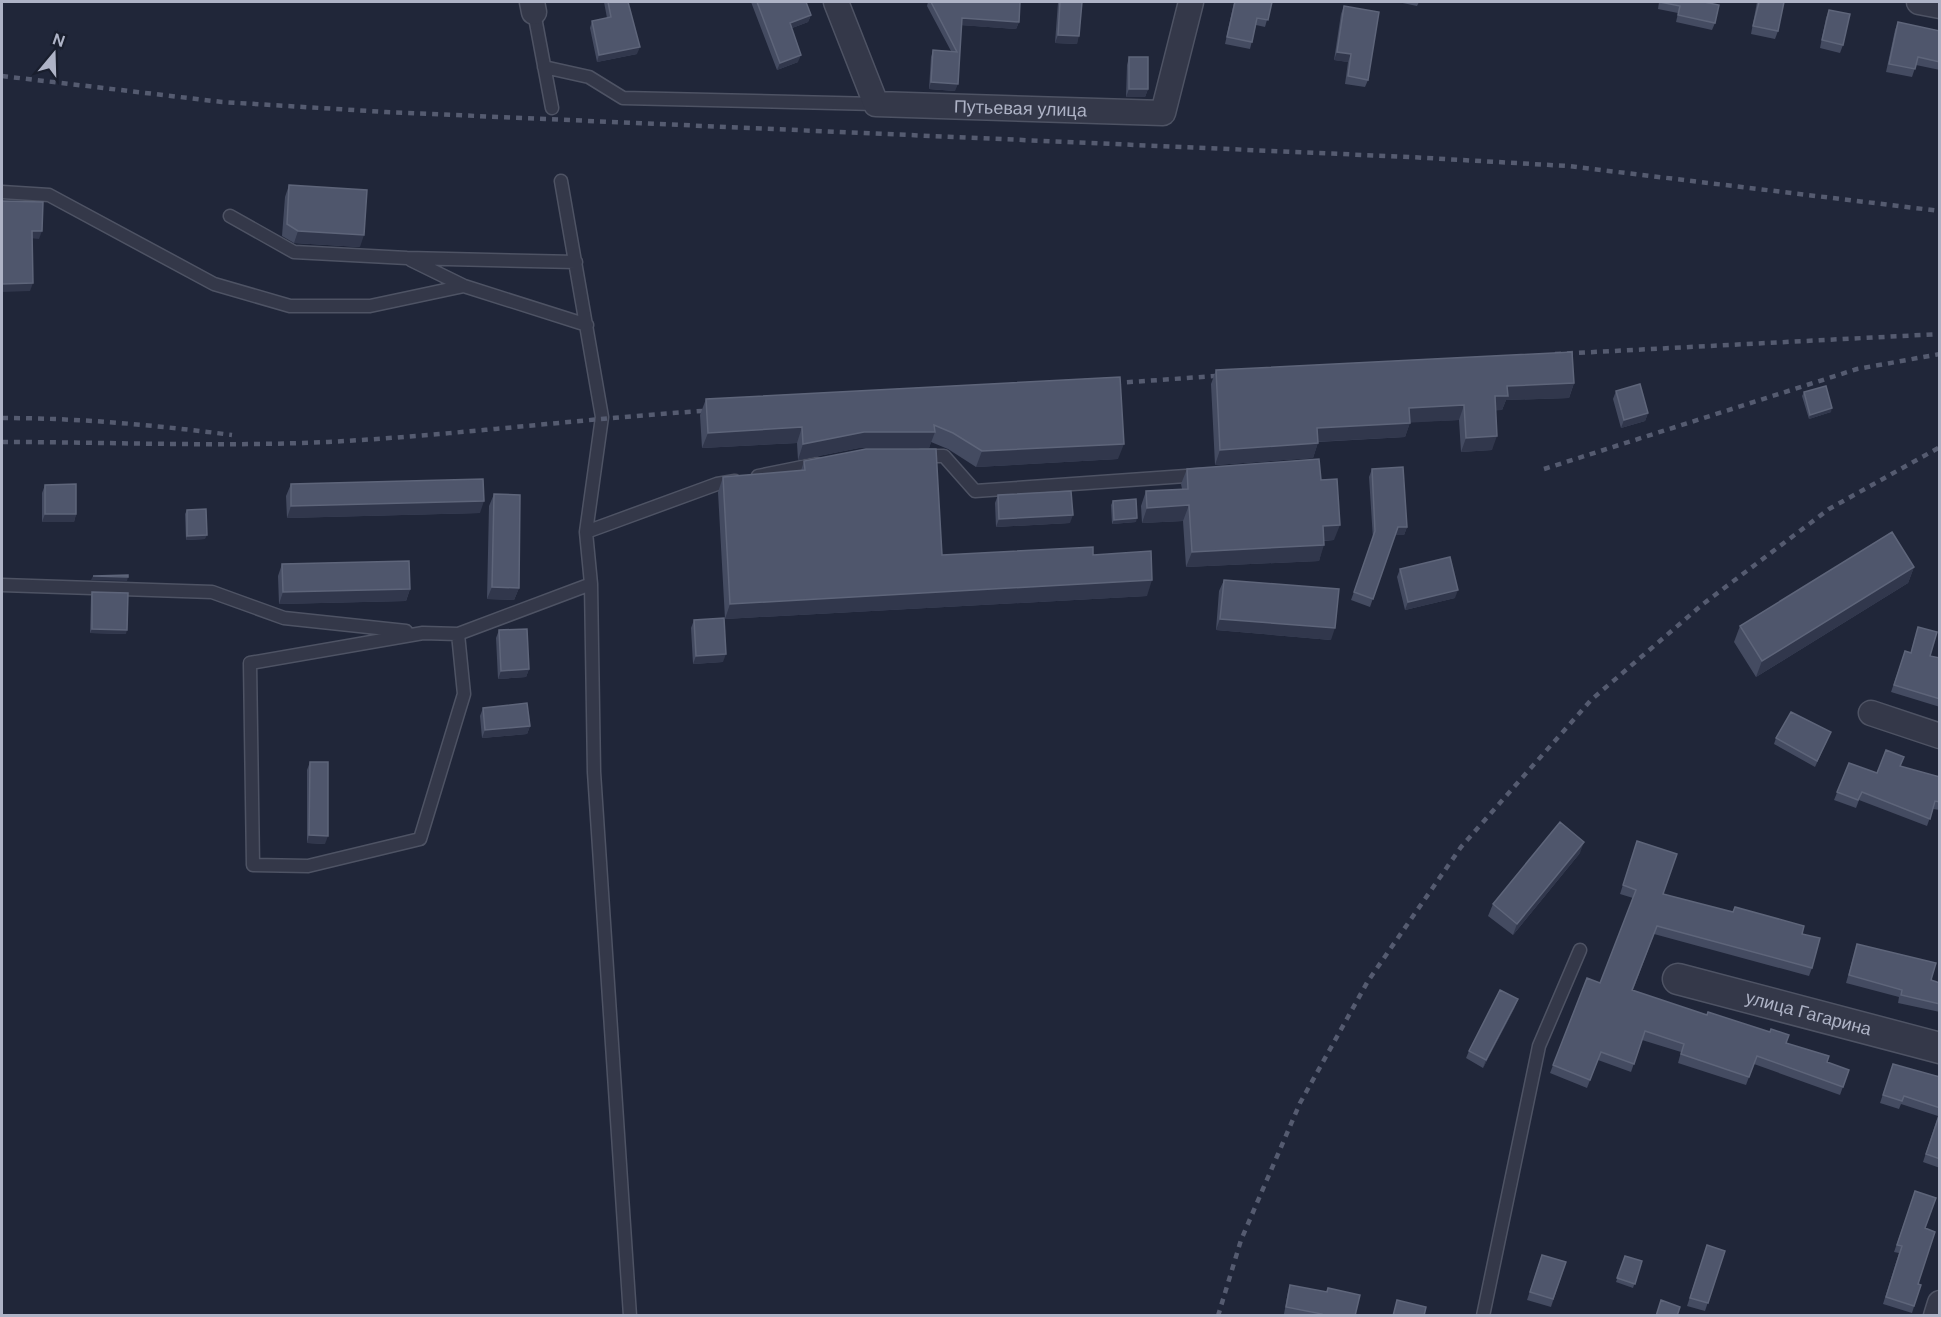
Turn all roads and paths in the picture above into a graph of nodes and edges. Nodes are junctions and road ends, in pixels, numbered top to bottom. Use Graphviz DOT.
graph roads {
  1 [pos="836,2"];
  2 [pos="1191,2"];
  3 [pos="1918,2"];
  4 [pos="1940,6"];
  5 [pos="533,7"];
  6 [pos="544,67"];
  7 [pos="876,104"];
  8 [pos="552,108"];
  9 [pos="561,181"];
  10 [pos="2,192"];
  11 [pos="230,216"];
  12 [pos="407,258"];
  13 [pos="576,262"];
  14 [pos="464,286"];
  15 [pos="587,325"];
  16 [pos="908,456"];
  17 [pos="827,463"];
  18 [pos="1208,474"];
  19 [pos="586,532"];
  20 [pos="591,584"];
  21 [pos="2,585"];
  22 [pos="423,633"];
  23 [pos="458,634"];
  24 [pos="1871,713"];
  25 [pos="1940,736"];
  26 [pos="1580,950"];
  27 [pos="1678,979"];
  28 [pos="1940,1048"];
  29 [pos="1940,1303"];
  30 [pos="630,1316"];
  31 [pos="1483,1316"];
  32 [pos="1936,1316"];
  1 -- 7 [label="street"];
  2 -- 7 [label="street, Путьевая улица"];
  3 -- 4 [label="street"];
  5 -- 6 [label="lane"];
  6 -- 7 [label="lane"];
  6 -- 8 [label="lane"];
  9 -- 13 [label="lane"];
  10 -- 14 [label="lane"];
  11 -- 12 [label="lane"];
  12 -- 13 [label="lane"];
  12 -- 14 [label="lane"];
  13 -- 15 [label="lane"];
  14 -- 15 [label="lane"];
  15 -- 19 [label="lane"];
  16 -- 18 [label="lane"];
  17 -- 19 [label="lane"];
  19 -- 20 [label="lane"];
  20 -- 23 [label="lane"];
  20 -- 30 [label="lane"];
  21 -- 22 [label="lane"];
  22 -- 23 [label="lane"];
  22 -- 23 [label="lane"];
  24 -- 25 [label="street"];
  26 -- 31 [label="lane"];
  27 -- 28 [label="street, улица Гагарина"];
  29 -- 32 [label="street"];
}
